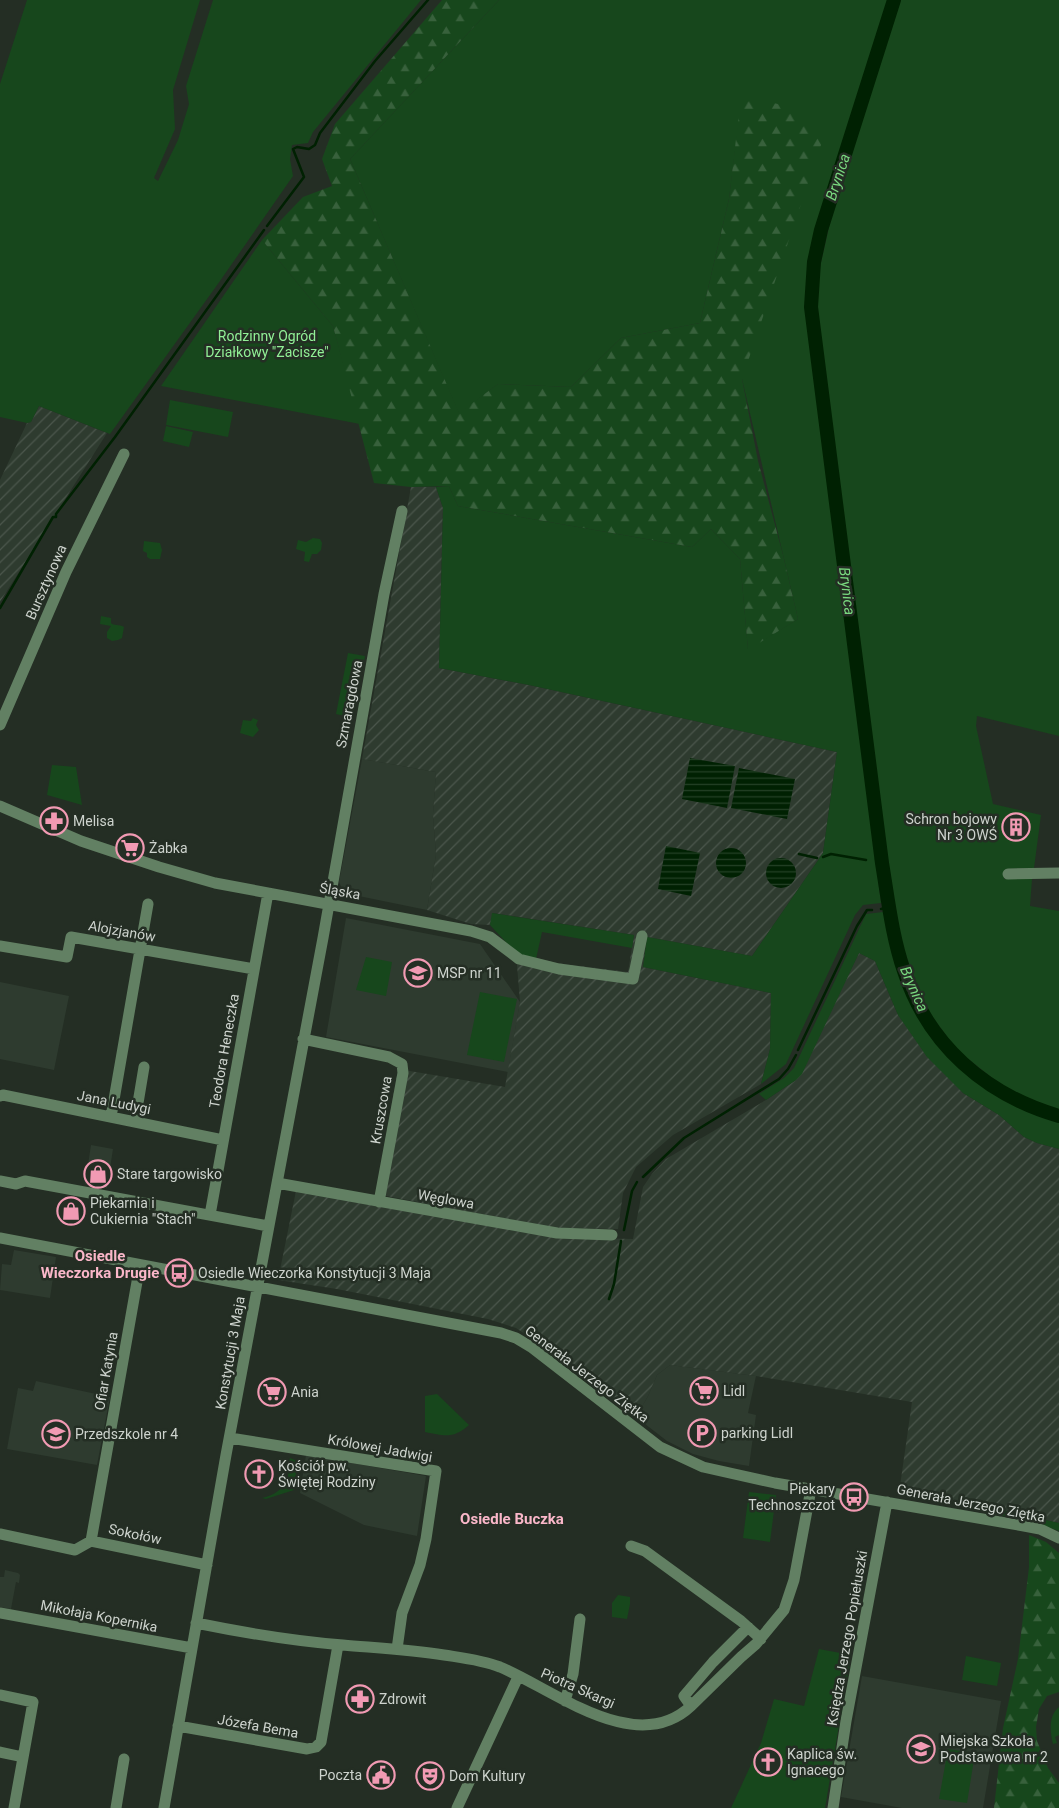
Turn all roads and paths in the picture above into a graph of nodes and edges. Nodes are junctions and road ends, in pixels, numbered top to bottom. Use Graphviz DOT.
graph roads {
  1 [pos="124,454"];
  2 [pos="402,511"];
  3 [pos="0,725"];
  4 [pos="0,806"];
  5 [pos="1059,873"];
  6 [pos="1008,874"];
  7 [pos="268,894"];
  8 [pos="148,904"];
  9 [pos="328,904"];
  10 [pos="642,936"];
  11 [pos="0,946"];
  12 [pos="140,950"];
  13 [pos="254,969"];
  14 [pos="303,1039"];
  15 [pos="144,1067"];
  16 [pos="0,1096"];
  17 [pos="111,1117"];
  18 [pos="136,1121"];
  19 [pos="223,1140"];
  20 [pos="0,1182"];
  21 [pos="277,1183"];
  22 [pos="379,1202"];
  23 [pos="210,1215"];
  24 [pos="268,1226"];
  25 [pos="612,1235"];
  26 [pos="0,1238"];
  27 [pos="140,1265"];
  28 [pos="257,1287"];
  29 [pos="230,1438"];
  30 [pos="811,1489"];
  31 [pos="887,1502"];
  32 [pos="0,1534"];
  33 [pos="1059,1538"];
  34 [pos="91,1541"];
  35 [pos="631,1546"];
  36 [pos="207,1564"];
  37 [pos="0,1613"];
  38 [pos="580,1619"];
  39 [pos="196,1623"];
  40 [pos="748,1627"];
  41 [pos="760,1639"];
  42 [pos="338,1645"];
  43 [pos="192,1648"];
  44 [pos="397,1649"];
  45 [pos="518,1677"];
  46 [pos="0,1695"];
  47 [pos="565,1701"];
  48 [pos="691,1706"];
  49 [pos="178,1726"];
  50 [pos="0,1752"];
  51 [pos="23,1757"];
  52 [pos="124,1759"];
  53 [pos="14,1808"];
  54 [pos="116,1808"];
  55 [pos="164,1808"];
  56 [pos="457,1808"];
  57 [pos="833,1808"];
  1 -- 3 [label="street, Bursztynowa"];
  2 -- 9 [label="street, Szmaragdowa"];
  4 -- 7 [label="street, Śląska"];
  5 -- 6 [label="street"];
  7 -- 9 [label="street, Śląska"];
  7 -- 13 [label="street, Teodora Heneczka"];
  8 -- 12 [label="street"];
  9 -- 10 [label="street, Śląska"];
  9 -- 14 [label="street, Konstytucji 3 Maja"];
  11 -- 12 [label="street, Alojzjanów"];
  12 -- 13 [label="street, Alojzjanów"];
  12 -- 17 [label="street"];
  13 -- 19 [label="street, Teodora Heneczka"];
  14 -- 21 [label="street, Konstytucji 3 Maja"];
  14 -- 22 [label="street, Kruszcowa"];
  15 -- 18 [label="street"];
  16 -- 17 [label="street, Jana Ludygi"];
  17 -- 18 [label="street, Jana Ludygi"];
  18 -- 19 [label="street, Jana Ludygi"];
  19 -- 23 [label="street, Teodora Heneczka"];
  20 -- 23 [label="street"];
  21 -- 22 [label="street, Węglowa"];
  21 -- 24 [label="street, Konstytucji 3 Maja"];
  22 -- 25 [label="street, Węglowa"];
  23 -- 24 [label="street"];
  24 -- 28 [label="street, Konstytucji 3 Maja"];
  26 -- 27 [label="street, Generała Jerzego Ziętka"];
  27 -- 28 [label="street, Generała Jerzego Ziętka"];
  27 -- 34 [label="street, Ofiar Katynia"];
  28 -- 29 [label="street, Konstytucji 3 Maja"];
  28 -- 30 [label="street, Generała Jerzego Ziętka"];
  29 -- 36 [label="street, Konstytucji 3 Maja"];
  29 -- 44 [label="street, Królowej Jadwigi"];
  30 -- 31 [label="street, Generała Jerzego Ziętka"];
  30 -- 41 [label="street, Piotra Skargi"];
  31 -- 33 [label="street, Generała Jerzego Ziętka"];
  31 -- 57 [label="street, Księdza Jerzego Popiełuszki"];
  32 -- 34 [label="street, Sokołów"];
  34 -- 36 [label="street, Sokołów"];
  35 -- 40 [label="street"];
  36 -- 39 [label="street, Konstytucji 3 Maja"];
  37 -- 43 [label="street, Mikołaja Kopernika"];
  38 -- 47 [label="street"];
  39 -- 42 [label="street, Piotra Skargi"];
  39 -- 43 [label="street, Konstytucji 3 Maja"];
  40 -- 41 [label="street"];
  40 -- 48 [label="street"];
  41 -- 48 [label="street, Piotra Skargi"];
  42 -- 44 [label="street, Piotra Skargi"];
  42 -- 49 [label="street, Józefa Bema"];
  43 -- 49 [label="street, Konstytucji 3 Maja"];
  44 -- 45 [label="street, Piotra Skargi"];
  45 -- 47 [label="street, Piotra Skargi"];
  45 -- 56 [label="street"];
  46 -- 51 [label="street"];
  47 -- 48 [label="street, Piotra Skargi"];
  49 -- 55 [label="street, Konstytucji 3 Maja"];
  50 -- 51 [label="street"];
  51 -- 53 [label="street"];
  52 -- 54 [label="street"];
}
